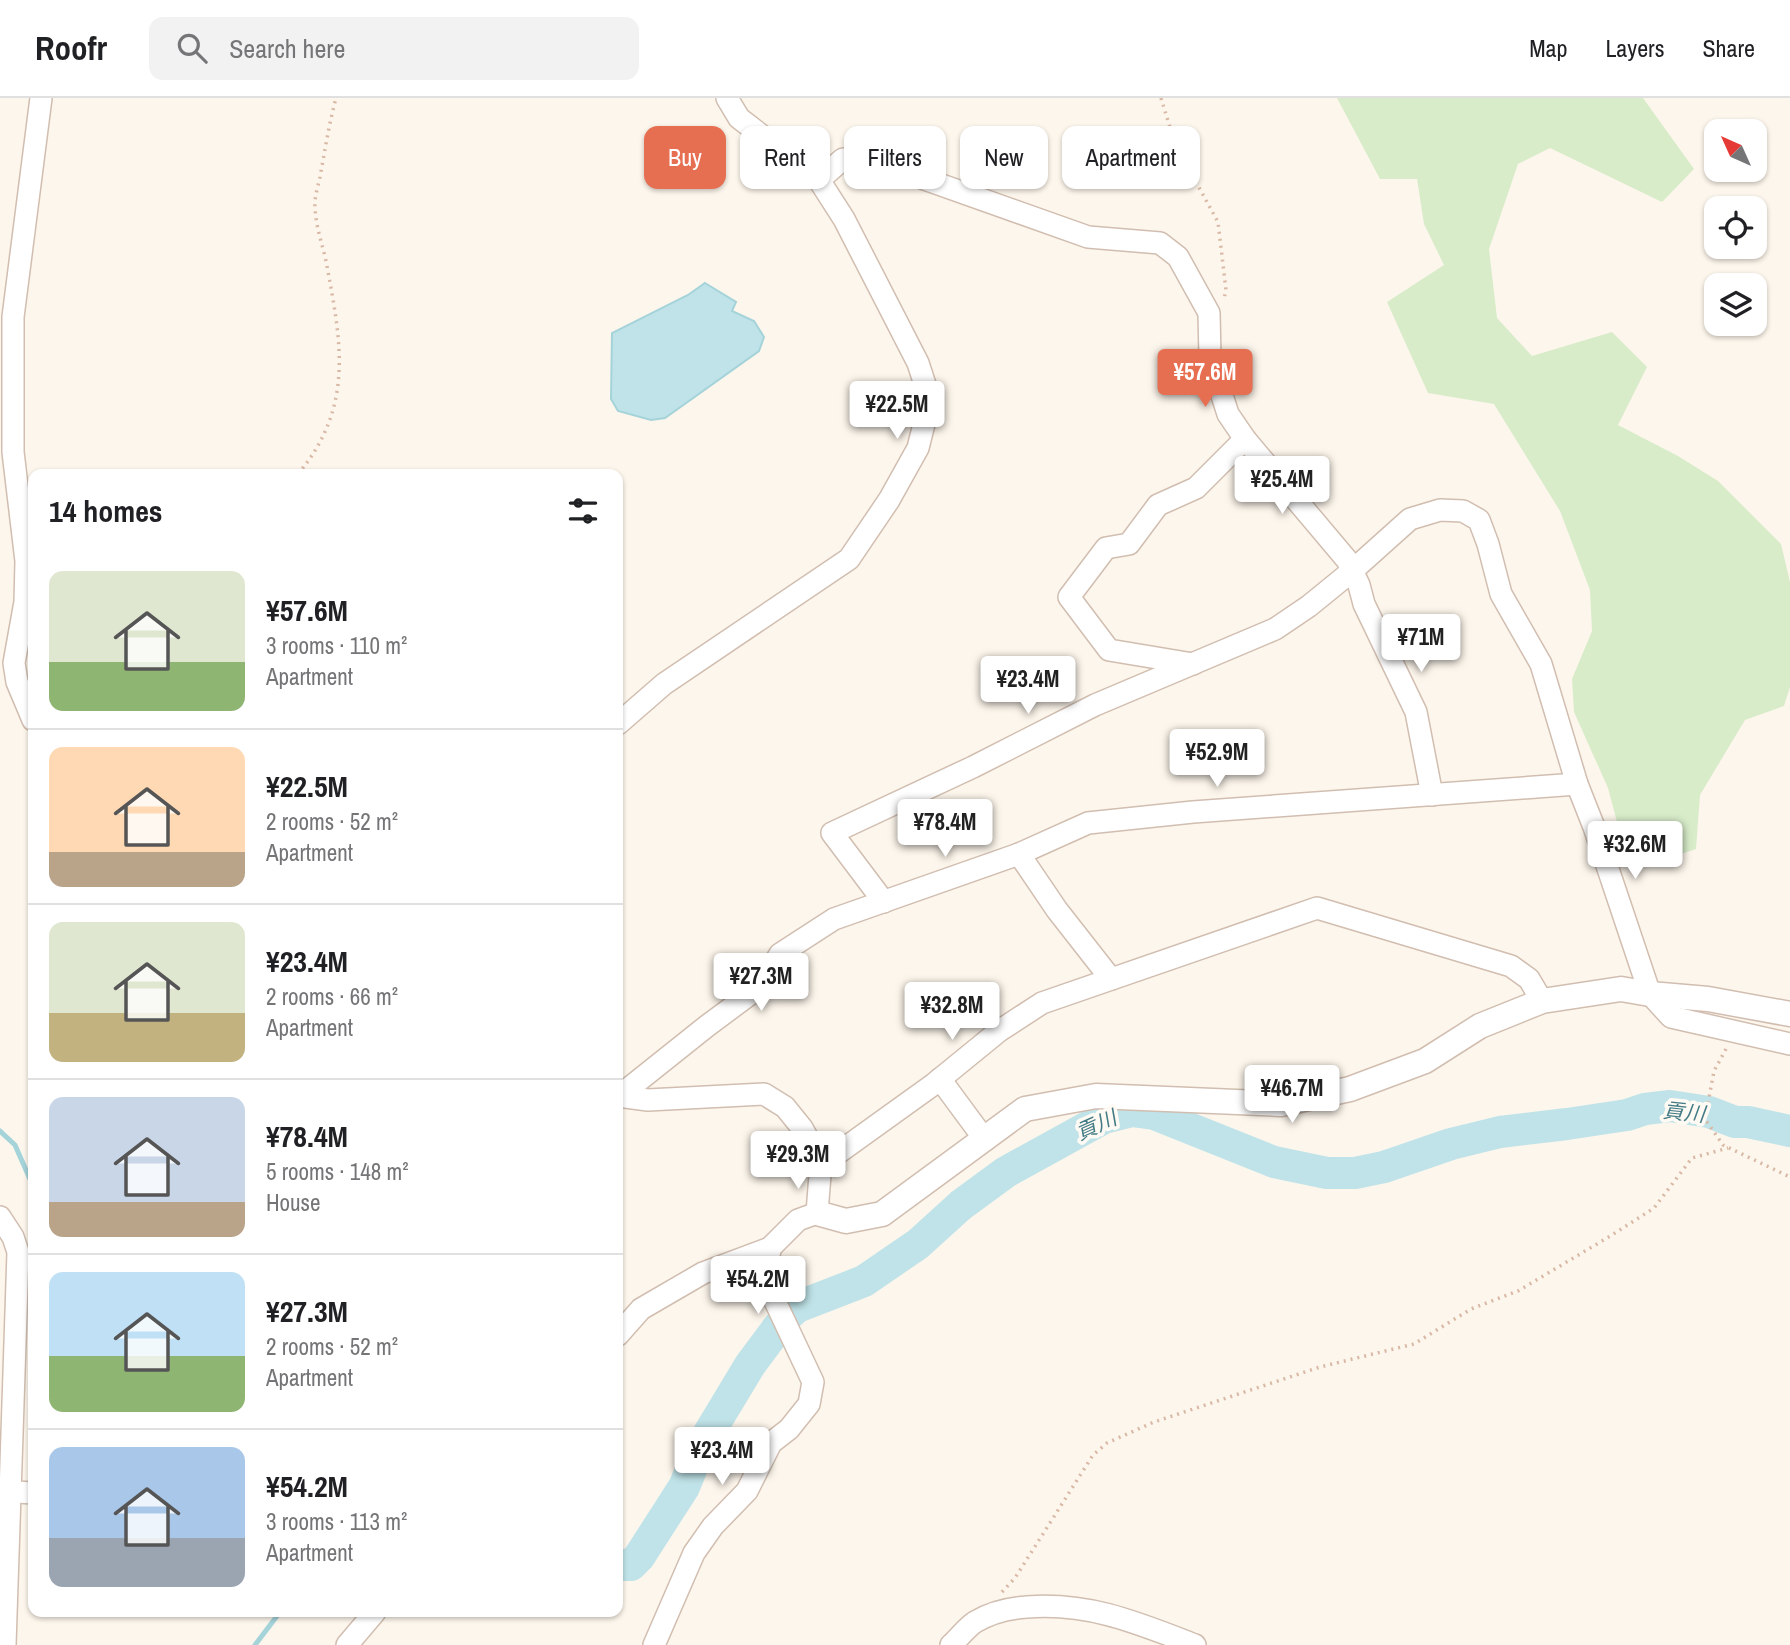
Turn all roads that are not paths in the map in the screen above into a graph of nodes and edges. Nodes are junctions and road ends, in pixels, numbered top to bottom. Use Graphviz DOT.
graph roads {
  1 [pos="41,98"];
  2 [pos="727,98"];
  3 [pos="749,126"];
  4 [pos="830,170"];
  5 [pos="825,189"];
  6 [pos="1245,439"];
  7 [pos="1352,571"];
  8 [pos="1193,664"];
  9 [pos="28,708"];
  10 [pos="623,720"];
  11 [pos="1577,784"];
  12 [pos="1432,795"];
  13 [pos="1020,854"];
  14 [pos="884,902"];
  15 [pos="1111,979"];
  16 [pos="1650,994"];
  17 [pos="1542,1002"];
  18 [pos="1790,1014"];
  19 [pos="1790,1044"];
  20 [pos="940,1079"];
  21 [pos="623,1093"];
  22 [pos="623,1098"];
  23 [pos="985,1140"];
  24 [pos="821,1162"];
  25 [pos="817,1213"];
  26 [pos="0,1217"];
  27 [pos="770,1248"];
  28 [pos="623,1329"];
  29 [pos="5,1491"];
  30 [pos="28,1493"];
  31 [pos="371,1617"];
  32 [pos="5,1645"];
  33 [pos="346,1645"];
  34 [pos="654,1645"];
  35 [pos="951,1645"];
  36 [pos="1195,1645"];
  1 -- 9 [label="street"];
  2 -- 3 [label="street"];
  4 -- 6 [label="street"];
  5 -- 10 [label="street"];
  6 -- 7 [label="street"];
  6 -- 8 [label="street"];
  7 -- 8 [label="street"];
  7 -- 11 [label="street"];
  7 -- 12 [label="street"];
  8 -- 14 [label="street"];
  11 -- 12 [label="street"];
  11 -- 16 [label="street"];
  12 -- 13 [label="street"];
  13 -- 14 [label="street"];
  13 -- 15 [label="street"];
  14 -- 21 [label="street"];
  15 -- 17 [label="street"];
  15 -- 20 [label="street"];
  16 -- 17 [label="street"];
  16 -- 18 [label="street"];
  16 -- 19 [label="street"];
  17 -- 23 [label="street"];
  20 -- 23 [label="street"];
  20 -- 24 [label="street"];
  22 -- 24 [label="street"];
  23 -- 25 [label="street"];
  24 -- 25 [label="street"];
  25 -- 27 [label="street"];
  26 -- 29 [label="street"];
  27 -- 28 [label="street"];
  27 -- 34 [label="street"];
  29 -- 30 [label="street"];
  29 -- 32 [label="street"];
  31 -- 33 [label="street"];
  35 -- 36 [label="street"];
}
